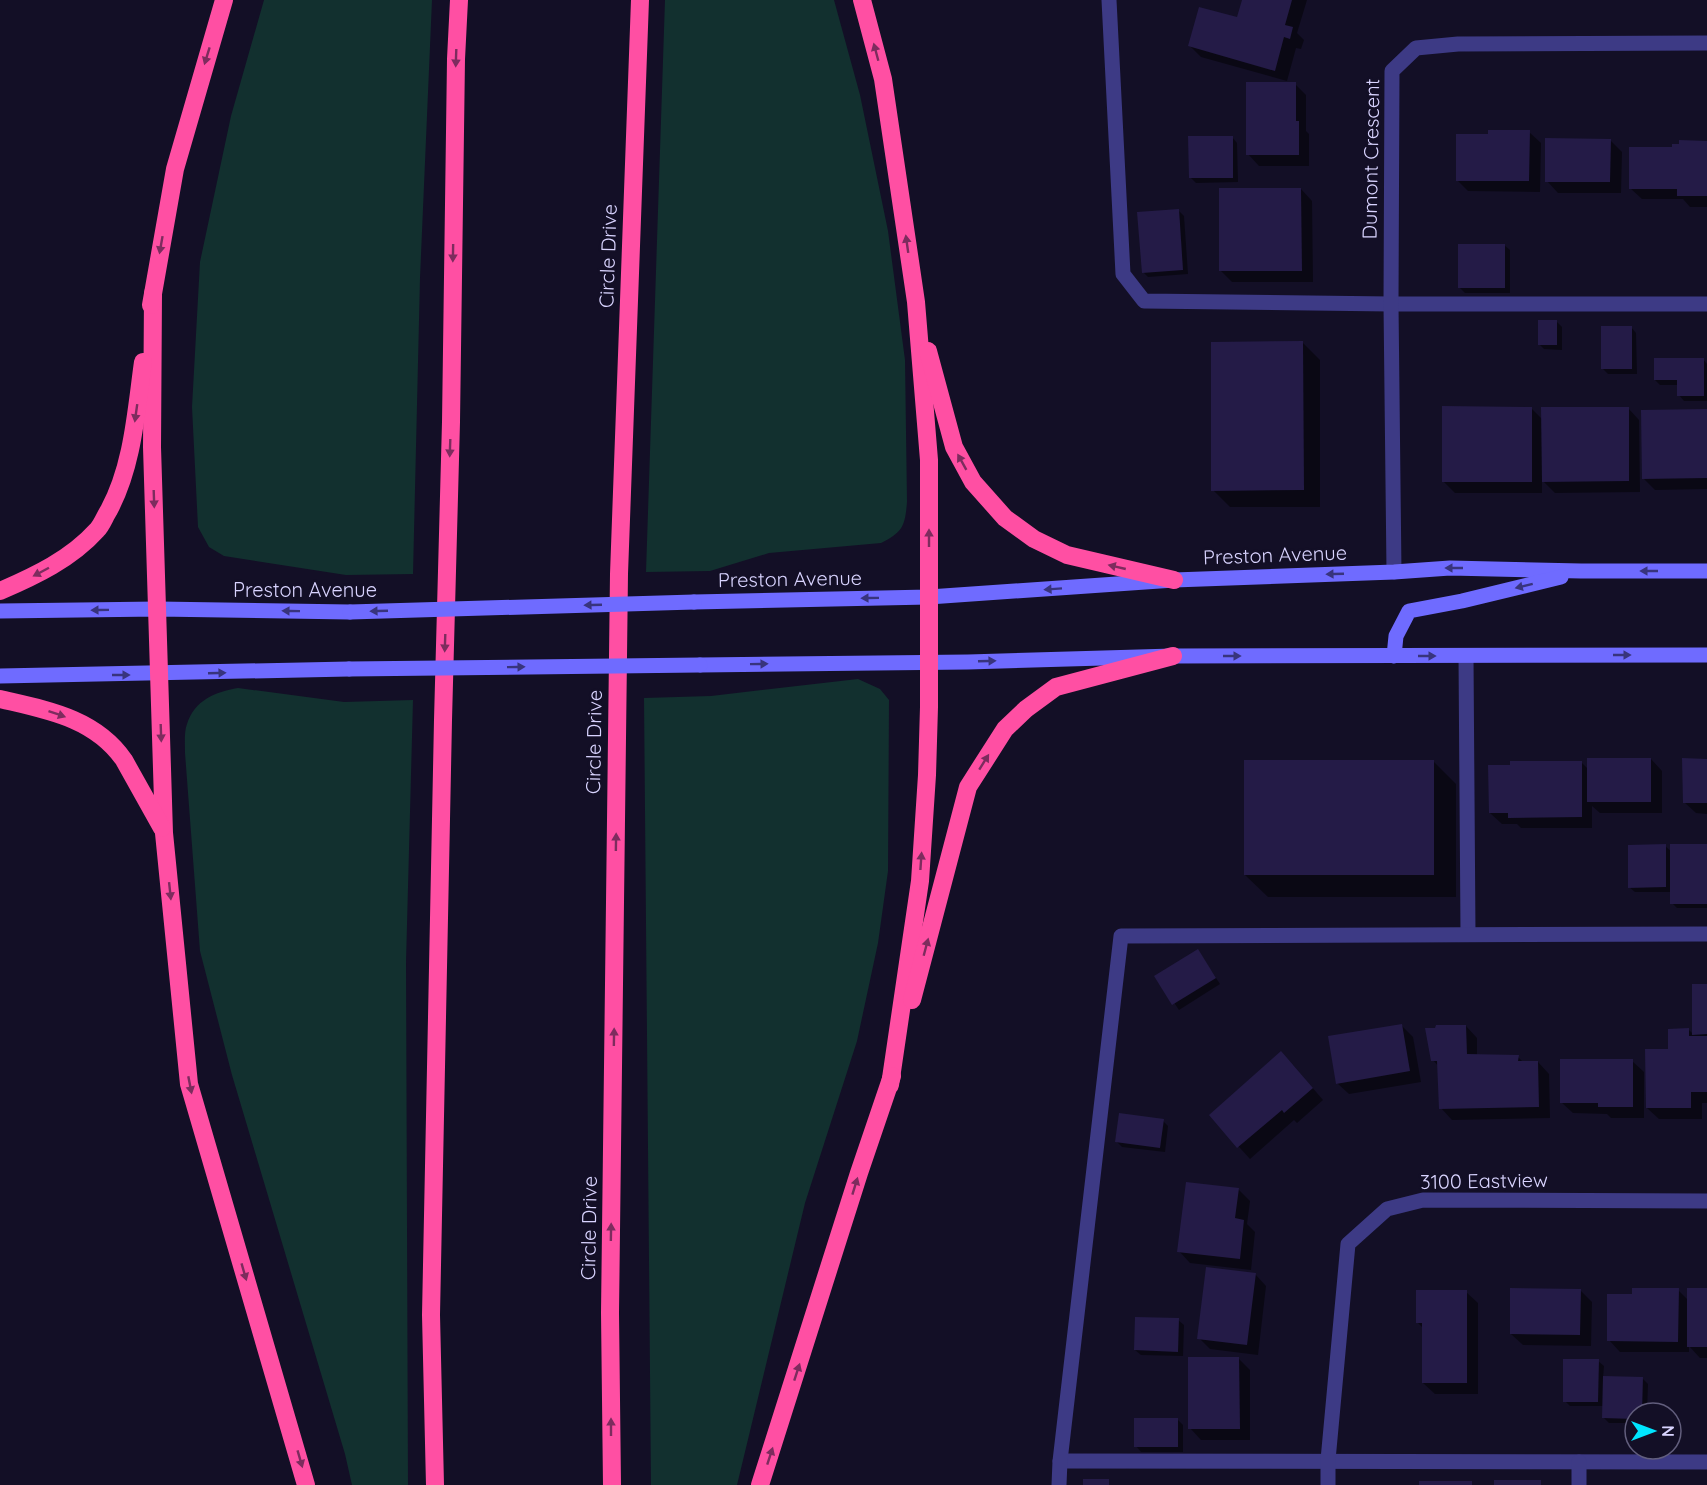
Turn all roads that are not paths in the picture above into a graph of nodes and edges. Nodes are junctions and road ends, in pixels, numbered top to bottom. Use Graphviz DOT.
graph roads {
  1 [pos="224,0"];
  2 [pos="459,0"];
  3 [pos="640,0"];
  4 [pos="862,0"];
  5 [pos="1109,0"];
  6 [pos="1707,43"];
  7 [pos="153,293"];
  8 [pos="915,302"];
  9 [pos="1391,304"];
  10 [pos="1707,304"];
  11 [pos="1707,571"];
  12 [pos="1394,572"];
  13 [pos="1581,572"];
  14 [pos="1174,580"];
  15 [pos="0,591"];
  16 [pos="929,597"];
  17 [pos="158,609"];
  18 [pos="0,611"];
  19 [pos="1707,655"];
  20 [pos="1173,656"];
  21 [pos="1394,656"];
  22 [pos="1466,656"];
  23 [pos="928,662"];
  24 [pos="158,674"];
  25 [pos="0,676"];
  26 [pos="0,699"];
  27 [pos="164,833"];
  28 [pos="1468,934"];
  29 [pos="1707,934"];
  30 [pos="890,1085"];
  31 [pos="1707,1201"];
  32 [pos="1328,1460"];
  33 [pos="1060,1461"];
  34 [pos="1707,1461"];
  35 [pos="1579,1462"];
  36 [pos="306,1485"];
  37 [pos="435,1485"];
  38 [pos="612,1485"];
  39 [pos="760,1485"];
  40 [pos="1059,1485"];
  41 [pos="1328,1485"];
  42 [pos="1579,1485"];
  1 -- 7 [label="highway, one-way"];
  2 -- 37 [label="highway, one-way"];
  38 -- 3 [label="highway, Circle Drive, one-way"];
  8 -- 4 [label="highway, one-way"];
  5 -- 9 [label="street"];
  6 -- 9 [label="street, Dumont Crescent"];
  7 -- 15 [label="highway, one-way"];
  7 -- 17 [label="highway, one-way"];
  14 -- 8 [label="highway, one-way"];
  16 -- 8 [label="highway, one-way"];
  9 -- 10 [label="street"];
  9 -- 12 [label="street, Dumont Crescent"];
  11 -- 13 [label="main road, Preston Avenue, one-way"];
  13 -- 12 [label="main road, Preston Avenue, one-way"];
  12 -- 14 [label="main road, Preston Avenue, one-way"];
  13 -- 21 [label="main road, Preston Avenue, one-way"];
  14 -- 16 [label="main road, Preston Avenue, one-way"];
  16 -- 17 [label="main road, Preston Avenue, one-way, bridge"];
  16 -- 23 [label="highway"];
  17 -- 18 [label="main road, Preston Avenue, one-way"];
  17 -- 24 [label="highway"];
  22 -- 19 [label="main road, one-way"];
  20 -- 21 [label="main road, one-way"];
  23 -- 20 [label="main road, one-way"];
  30 -- 20 [label="highway, one-way"];
  21 -- 22 [label="main road, one-way"];
  22 -- 28 [label="street"];
  24 -- 23 [label="main road, one-way, bridge"];
  30 -- 23 [label="highway, one-way"];
  25 -- 24 [label="main road, one-way"];
  24 -- 27 [label="highway, one-way"];
  26 -- 27 [label="highway, one-way"];
  27 -- 36 [label="highway, one-way"];
  28 -- 29 [label="street"];
  28 -- 33 [label="street"];
  39 -- 30 [label="highway, one-way"];
  31 -- 32 [label="street, 3100 Eastview"];
  32 -- 33 [label="street"];
  32 -- 35 [label="street"];
  32 -- 41 [label="street, 3100 Eastview"];
  33 -- 40 [label="street"];
  34 -- 35 [label="street"];
  35 -- 42 [label="street"];
}
